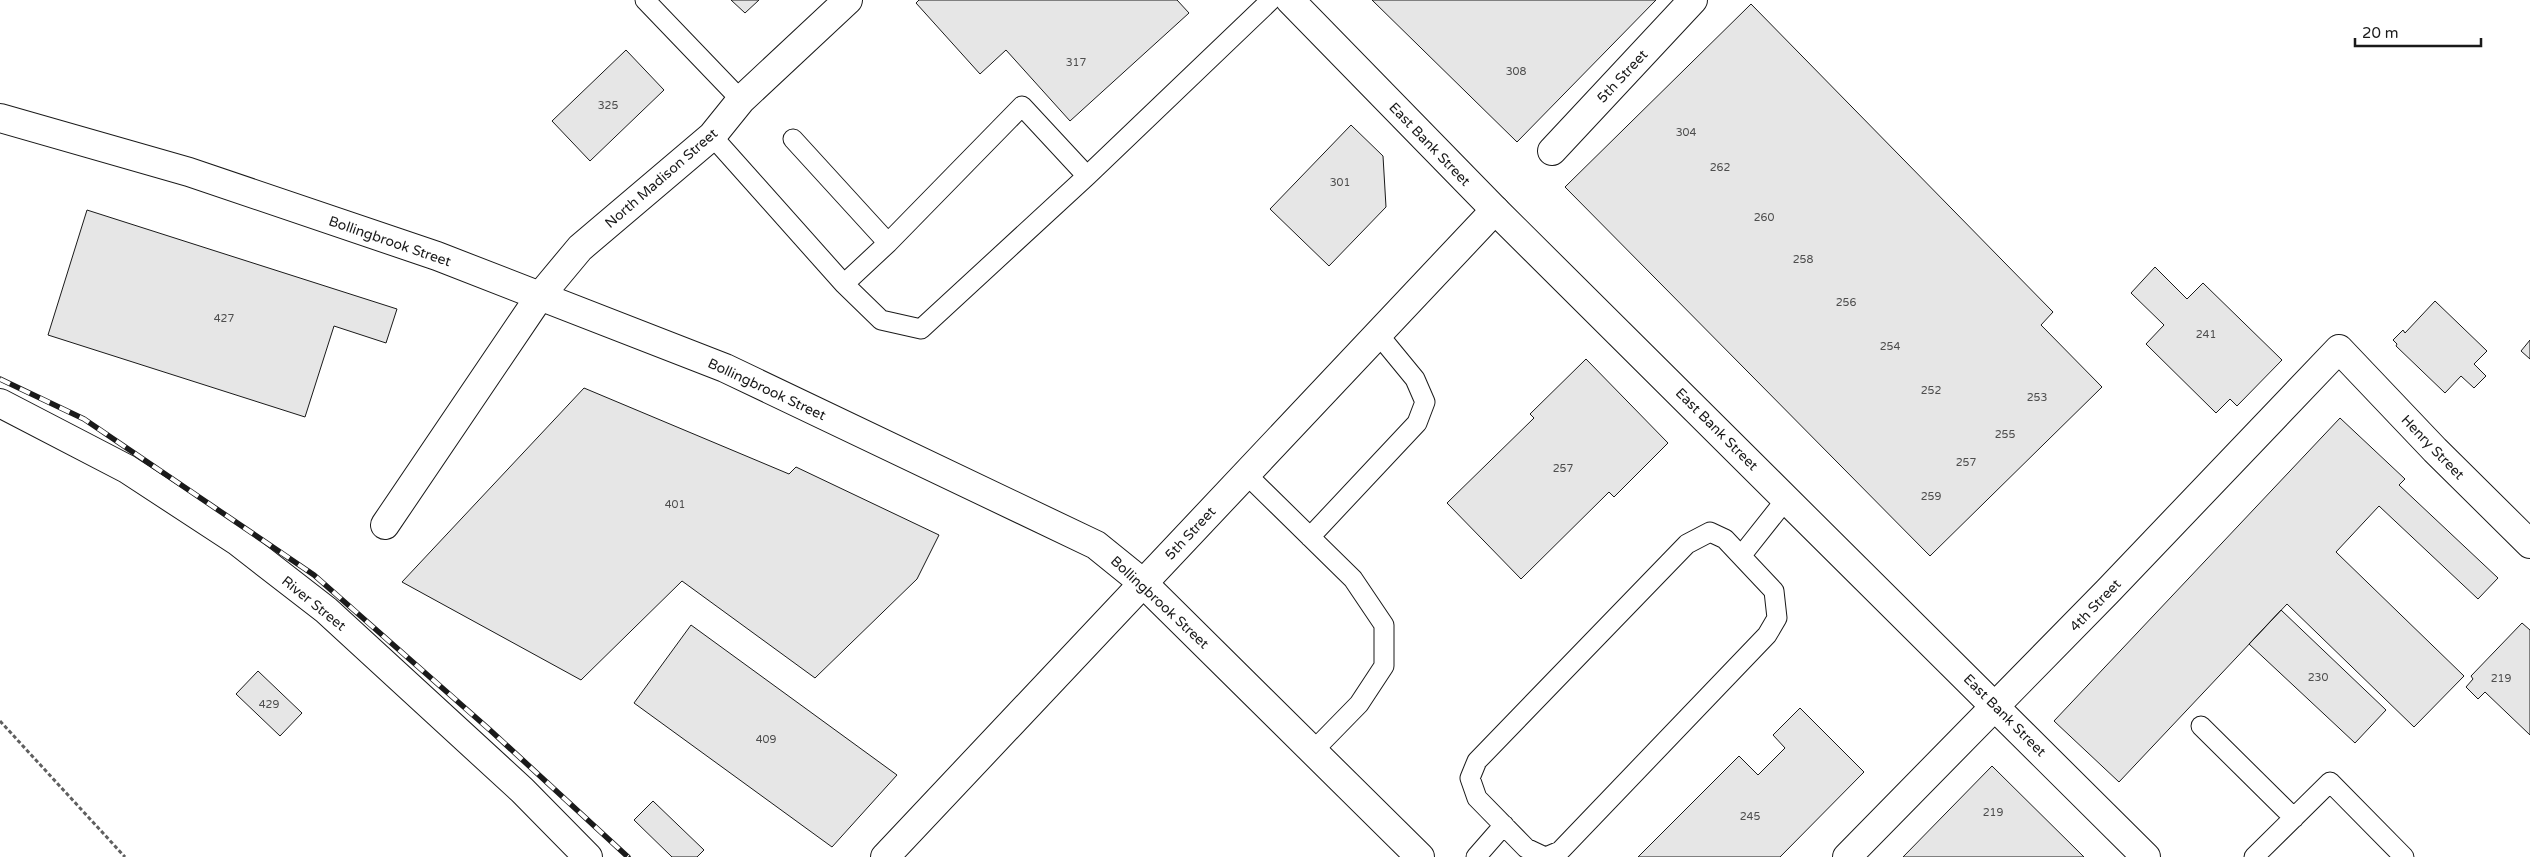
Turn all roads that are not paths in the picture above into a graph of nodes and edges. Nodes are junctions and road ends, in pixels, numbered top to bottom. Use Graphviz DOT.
graph roads {
  1 [pos="645,0"];
  2 [pos="848,0"];
  3 [pos="1271,0"];
  4 [pos="1290,0"];
  5 [pos="1693,0"];
  6 [pos="741,100"];
  7 [pos="0,118"];
  8 [pos="712,136"];
  9 [pos="793,139"];
  10 [pos="1552,151"];
  11 [pos="1087,176"];
  12 [pos="1495,210"];
  13 [pos="888,243"];
  14 [pos="844,284"];
  15 [pos="540,296"];
  16 [pos="1378,334"];
  17 [pos="2339,349"];
  18 [pos="0,403"];
  19 [pos="1246,474"];
  20 [pos="1787,498"];
  21 [pos="385,525"];
  22 [pos="1310,537"];
  23 [pos="2530,544"];
  24 [pos="1741,556"];
  25 [pos="1143,583"];
  26 [pos="1996,706"];
  27 [pos="2202,726"];
  28 [pos="1314,750"];
  29 [pos="2294,818"];
  30 [pos="1504,825"];
  31 [pos="588,857"];
  32 [pos="885,857"];
  33 [pos="1420,857"];
  34 [pos="1476,857"];
  35 [pos="1546,857"];
  36 [pos="1847,857"];
  37 [pos="2146,857"];
  38 [pos="2254,857"];
  39 [pos="2404,857"];
  1 -- 6 [label="lane"];
  2 -- 6 [label="street, North Madison Street"];
  3 -- 11 [label="lane"];
  4 -- 12 [label="street, East Bank Street"];
  5 -- 10 [label="street, 5th Street"];
  6 -- 8 [label="street, North Madison Street"];
  7 -- 15 [label="street, Bollingbrook Street"];
  8 -- 14 [label="lane"];
  8 -- 15 [label="street, North Madison Street"];
  9 -- 13 [label="lane"];
  11 -- 13 [label="lane"];
  11 -- 14 [label="lane"];
  12 -- 16 [label="street, 5th Street"];
  12 -- 20 [label="street, East Bank Street"];
  13 -- 14 [label="lane"];
  15 -- 21 [label="street, North Madison Street"];
  15 -- 25 [label="street, Bollingbrook Street"];
  16 -- 19 [label="street, 5th Street"];
  16 -- 22 [label="lane"];
  17 -- 23 [label="street, Henry Street"];
  17 -- 26 [label="street, 4th Street"];
  18 -- 31 [label="street, River Street"];
  19 -- 22 [label="lane"];
  19 -- 25 [label="street, 5th Street"];
  20 -- 24 [label="lane"];
  20 -- 26 [label="street, East Bank Street"];
  22 -- 28 [label="lane"];
  24 -- 30 [label="lane"];
  24 -- 35 [label="lane"];
  25 -- 28 [label="street, Bollingbrook Street"];
  25 -- 32 [label="street, 5th Street"];
  26 -- 36 [label="street, 4th Street"];
  26 -- 37 [label="street, East Bank Street"];
  27 -- 29 [label="lane"];
  28 -- 33 [label="street, Bollingbrook Street"];
  29 -- 38 [label="lane"];
  29 -- 39 [label="lane"];
  30 -- 34 [label="lane"];
  30 -- 35 [label="lane"];
}
